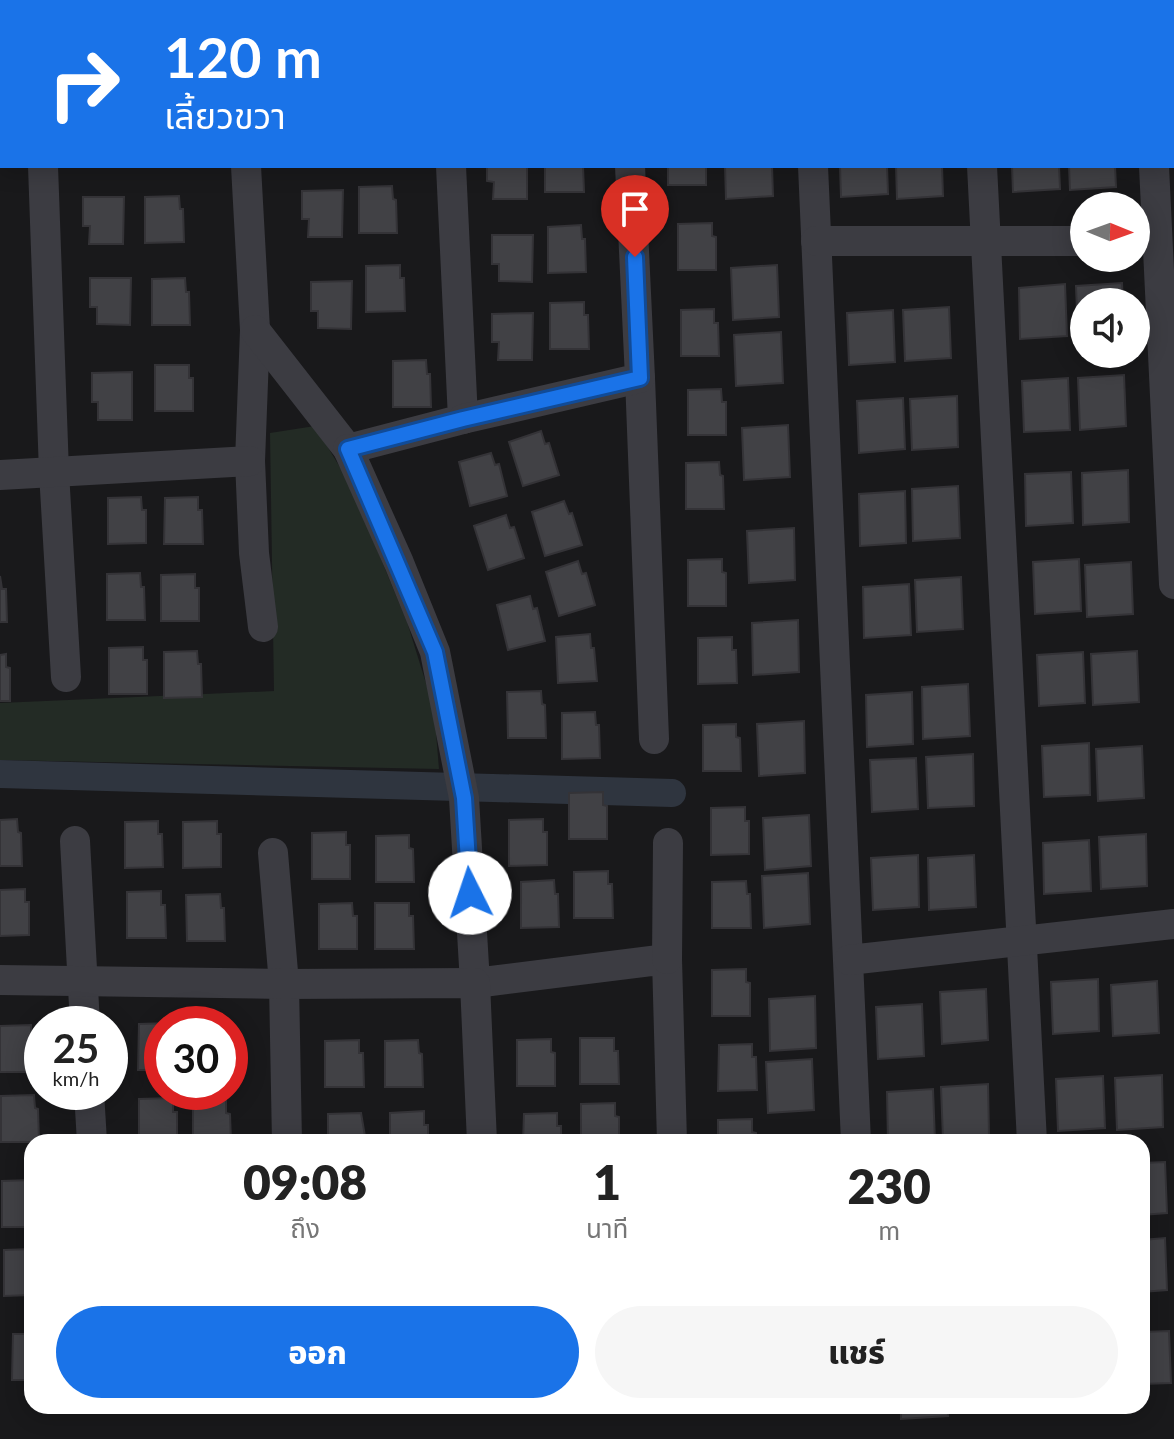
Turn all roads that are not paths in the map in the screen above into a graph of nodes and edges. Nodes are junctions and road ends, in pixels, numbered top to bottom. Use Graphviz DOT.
graph roads {
  1 [pos="43,168"];
  2 [pos="246,168"];
  3 [pos="451,168"];
  4 [pos="630,168"];
  5 [pos="813,168"];
  6 [pos="982,168"];
  7 [pos="1154,168"];
  8 [pos="1155,216"];
  9 [pos="816,241"];
  10 [pos="1070,241"];
  11 [pos="985,243"];
  12 [pos="1156,261"];
  13 [pos="255,330"];
  14 [pos="640,378"];
  15 [pos="463,419"];
  16 [pos="348,449"];
  17 [pos="250,461"];
  18 [pos="54,472"];
  19 [pos="0,475"];
  20 [pos="1174,584"];
  21 [pos="263,627"];
  22 [pos="66,677"];
  23 [pos="654,739"];
  24 [pos="75,841"];
  25 [pos="668,843"];
  26 [pos="273,853"];
  27 [pos="1174,924"];
  28 [pos="1023,941"];
  29 [pos="667,959"];
  30 [pos="849,960"];
  31 [pos="0,980"];
  32 [pos="83,981"];
  33 [pos="475,983"];
  34 [pos="284,984"];
  35 [pos="84,1006"];
  36 [pos="90,1110"];
  37 [pos="92,1134"];
  38 [pos="287,1134"];
  39 [pos="482,1134"];
  40 [pos="672,1134"];
  41 [pos="856,1134"];
  42 [pos="1032,1134"];
  1 -- 18 [label="street"];
  2 -- 13 [label="street"];
  3 -- 15 [label="street"];
  4 -- 14 [label="street"];
  5 -- 9 [label="street"];
  6 -- 11 [label="street"];
  7 -- 8 [label="street"];
  8 -- 12 [label="street"];
  9 -- 11 [label="street"];
  9 -- 30 [label="street"];
  10 -- 11 [label="street"];
  11 -- 28 [label="street"];
  12 -- 20 [label="street"];
  13 -- 16 [label="street"];
  13 -- 17 [label="street"];
  14 -- 15 [label="street"];
  14 -- 23 [label="street"];
  15 -- 16 [label="street"];
  16 -- 33 [label="street"];
  17 -- 18 [label="street"];
  17 -- 21 [label="street"];
  18 -- 19 [label="street"];
  18 -- 22 [label="street"];
  24 -- 32 [label="street"];
  25 -- 29 [label="street"];
  26 -- 34 [label="street"];
  27 -- 28 [label="street"];
  28 -- 30 [label="street"];
  28 -- 42 [label="street"];
  29 -- 33 [label="street"];
  29 -- 40 [label="street"];
  30 -- 41 [label="street"];
  31 -- 32 [label="street"];
  32 -- 34 [label="street"];
  32 -- 35 [label="street"];
  33 -- 34 [label="street"];
  33 -- 39 [label="street"];
  34 -- 38 [label="street"];
  36 -- 37 [label="street"];
}
